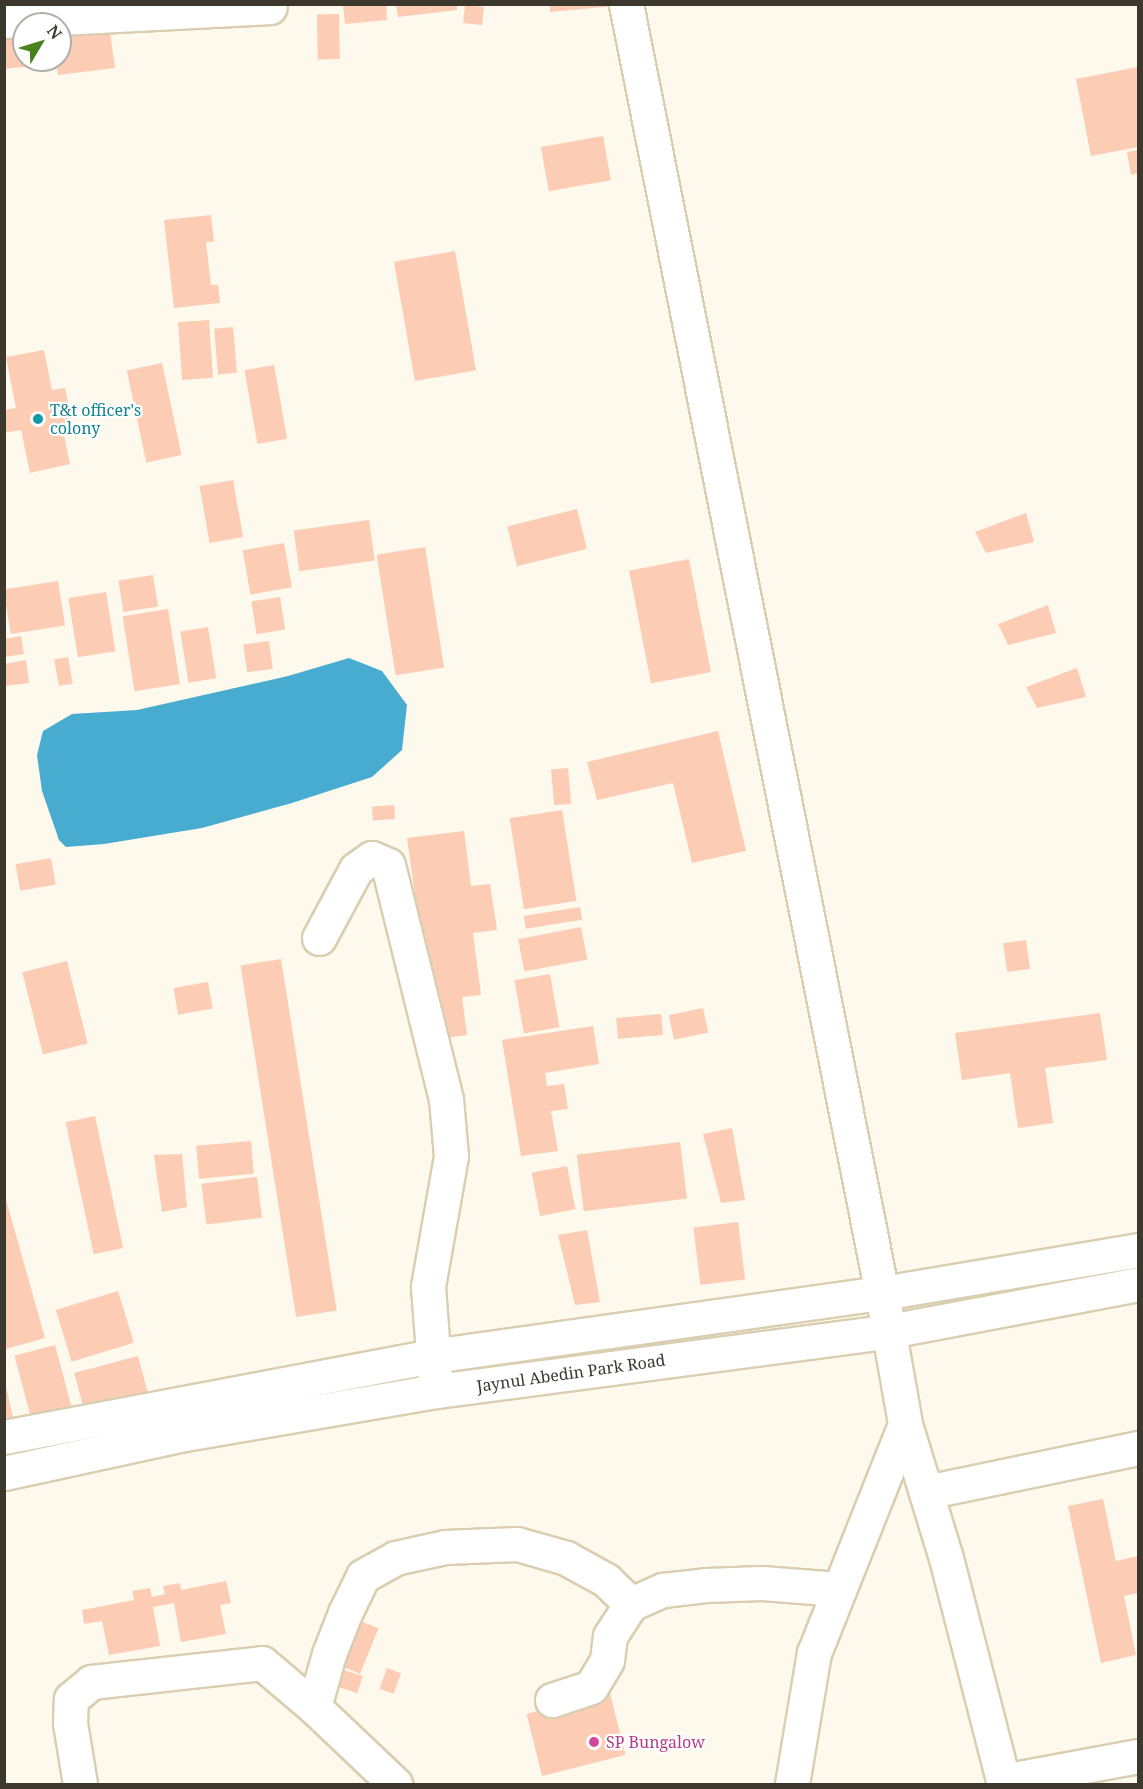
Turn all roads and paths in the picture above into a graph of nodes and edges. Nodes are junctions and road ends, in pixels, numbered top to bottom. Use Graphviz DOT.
graph roads {
  1 [pos="626,4"];
  2 [pos="270,8"];
  3 [pos="4,21"];
  4 [pos="319,938"];
  5 [pos="1138,1250"];
  6 [pos="1138,1284"];
  7 [pos="882,1293"];
  8 [pos="890,1331"];
  9 [pos="432,1356"];
  10 [pos="436,1391"];
  11 [pos="905,1424"];
  12 [pos="4,1437"];
  13 [pos="1138,1448"];
  14 [pos="4,1473"];
  15 [pos="926,1492"];
  16 [pos="839,1589"];
  17 [pos="631,1604"];
  18 [pos="552,1700"];
  19 [pos="314,1707"];
  20 [pos="1138,1756"];
  21 [pos="1003,1783"];
  22 [pos="80,1785"];
  23 [pos="395,1785"];
  24 [pos="792,1785"];
  1 -- 7 [label="street"];
  2 -- 3 [label="street"];
  4 -- 9 [label="street"];
  5 -- 7 [label="street"];
  6 -- 8 [label="street, Jaynul Abedin Park Road"];
  7 -- 8 [label="street"];
  7 -- 9 [label="street"];
  8 -- 10 [label="street, Jaynul Abedin Park Road"];
  8 -- 11 [label="street"];
  9 -- 10 [label="street"];
  9 -- 12 [label="street"];
  10 -- 14 [label="street, Jaynul Abedin Park Road"];
  11 -- 15 [label="street"];
  11 -- 16 [label="street"];
  13 -- 15 [label="street"];
  15 -- 21 [label="street"];
  16 -- 17 [label="street"];
  16 -- 24 [label="street"];
  17 -- 18 [label="street"];
  17 -- 19 [label="street"];
  19 -- 22 [label="street"];
  19 -- 23 [label="street"];
  20 -- 21 [label="street"];
}
